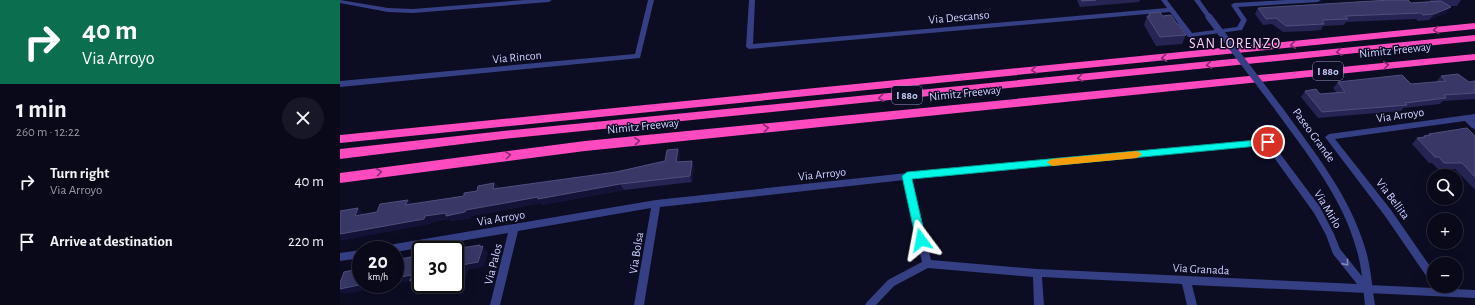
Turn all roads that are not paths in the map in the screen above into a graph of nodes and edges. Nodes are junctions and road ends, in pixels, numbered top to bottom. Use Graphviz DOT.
graph roads {
  1 [pos="549,0"];
  2 [pos="651,0"];
  3 [pos="752,0"];
  4 [pos="1164,0"];
  5 [pos="1197,0"];
  6 [pos="1318,0"];
  7 [pos="340,1"];
  8 [pos="352,2"];
  9 [pos="1171,10"];
  10 [pos="1475,26"];
  11 [pos="1475,38"];
  12 [pos="1475,56"];
  13 [pos="340,84"];
  14 [pos="1471,118"];
  15 [pos="1475,126"];
  16 [pos="1329,137"];
  17 [pos="340,139"];
  18 [pos="1268,142"];
  19 [pos="340,154"];
  20 [pos="907,176"];
  21 [pos="340,178"];
  22 [pos="656,204"];
  23 [pos="514,228"];
  24 [pos="404,246"];
  25 [pos="352,255"];
  26 [pos="340,257"];
  27 [pos="927,264"];
  28 [pos="1427,270"];
  29 [pos="1037,273"];
  30 [pos="1186,281"];
  31 [pos="1367,289"];
  32 [pos="1427,289"];
  33 [pos="1463,292"];
  34 [pos="1475,294"];
  35 [pos="495,305"];
  36 [pos="639,305"];
  37 [pos="870,305"];
  38 [pos="1039,305"];
  39 [pos="1192,305"];
  40 [pos="1370,305"];
  1 -- 8 [label="street"];
  2 -- 13 [label="street, Via Rincon"];
  3 -- 9 [label="street, Via Descanso"];
  4 -- 9 [label="street"];
  5 -- 31 [label="street, Paseo Grande, bridge"];
  6 -- 9 [label="street"];
  7 -- 8 [label="street"];
  10 -- 17 [label="highway, Nimitz Freeway / I 880, one-way"];
  11 -- 19 [label="highway, I 880, one-way"];
  21 -- 12 [label="highway, Nimitz Freeway / I 880, one-way"];
  14 -- 15 [label="street"];
  14 -- 16 [label="street, Via Arroyo"];
  16 -- 28 [label="street, Via Bellita"];
  18 -- 20 [label="street, Via Arroyo"];
  18 -- 31 [label="street, Via Mirlo, one-way"];
  20 -- 22 [label="street, Via Arroyo"];
  20 -- 27 [label="street"];
  22 -- 23 [label="street, Via Arroyo"];
  22 -- 36 [label="street, Via Bolsa"];
  23 -- 24 [label="street, Via Arroyo"];
  23 -- 35 [label="street, Via Palos"];
  25 -- 26 [label="street"];
  27 -- 29 [label="street, Via Granada"];
  27 -- 37 [label="street"];
  29 -- 30 [label="street, Via Granada"];
  29 -- 38 [label="street"];
  30 -- 31 [label="street, Via Granada"];
  30 -- 39 [label="street"];
  31 -- 32 [label="street, Via Granada"];
  31 -- 40 [label="street, Paseo Grande"];
  33 -- 34 [label="street, Via Granada"];
}
